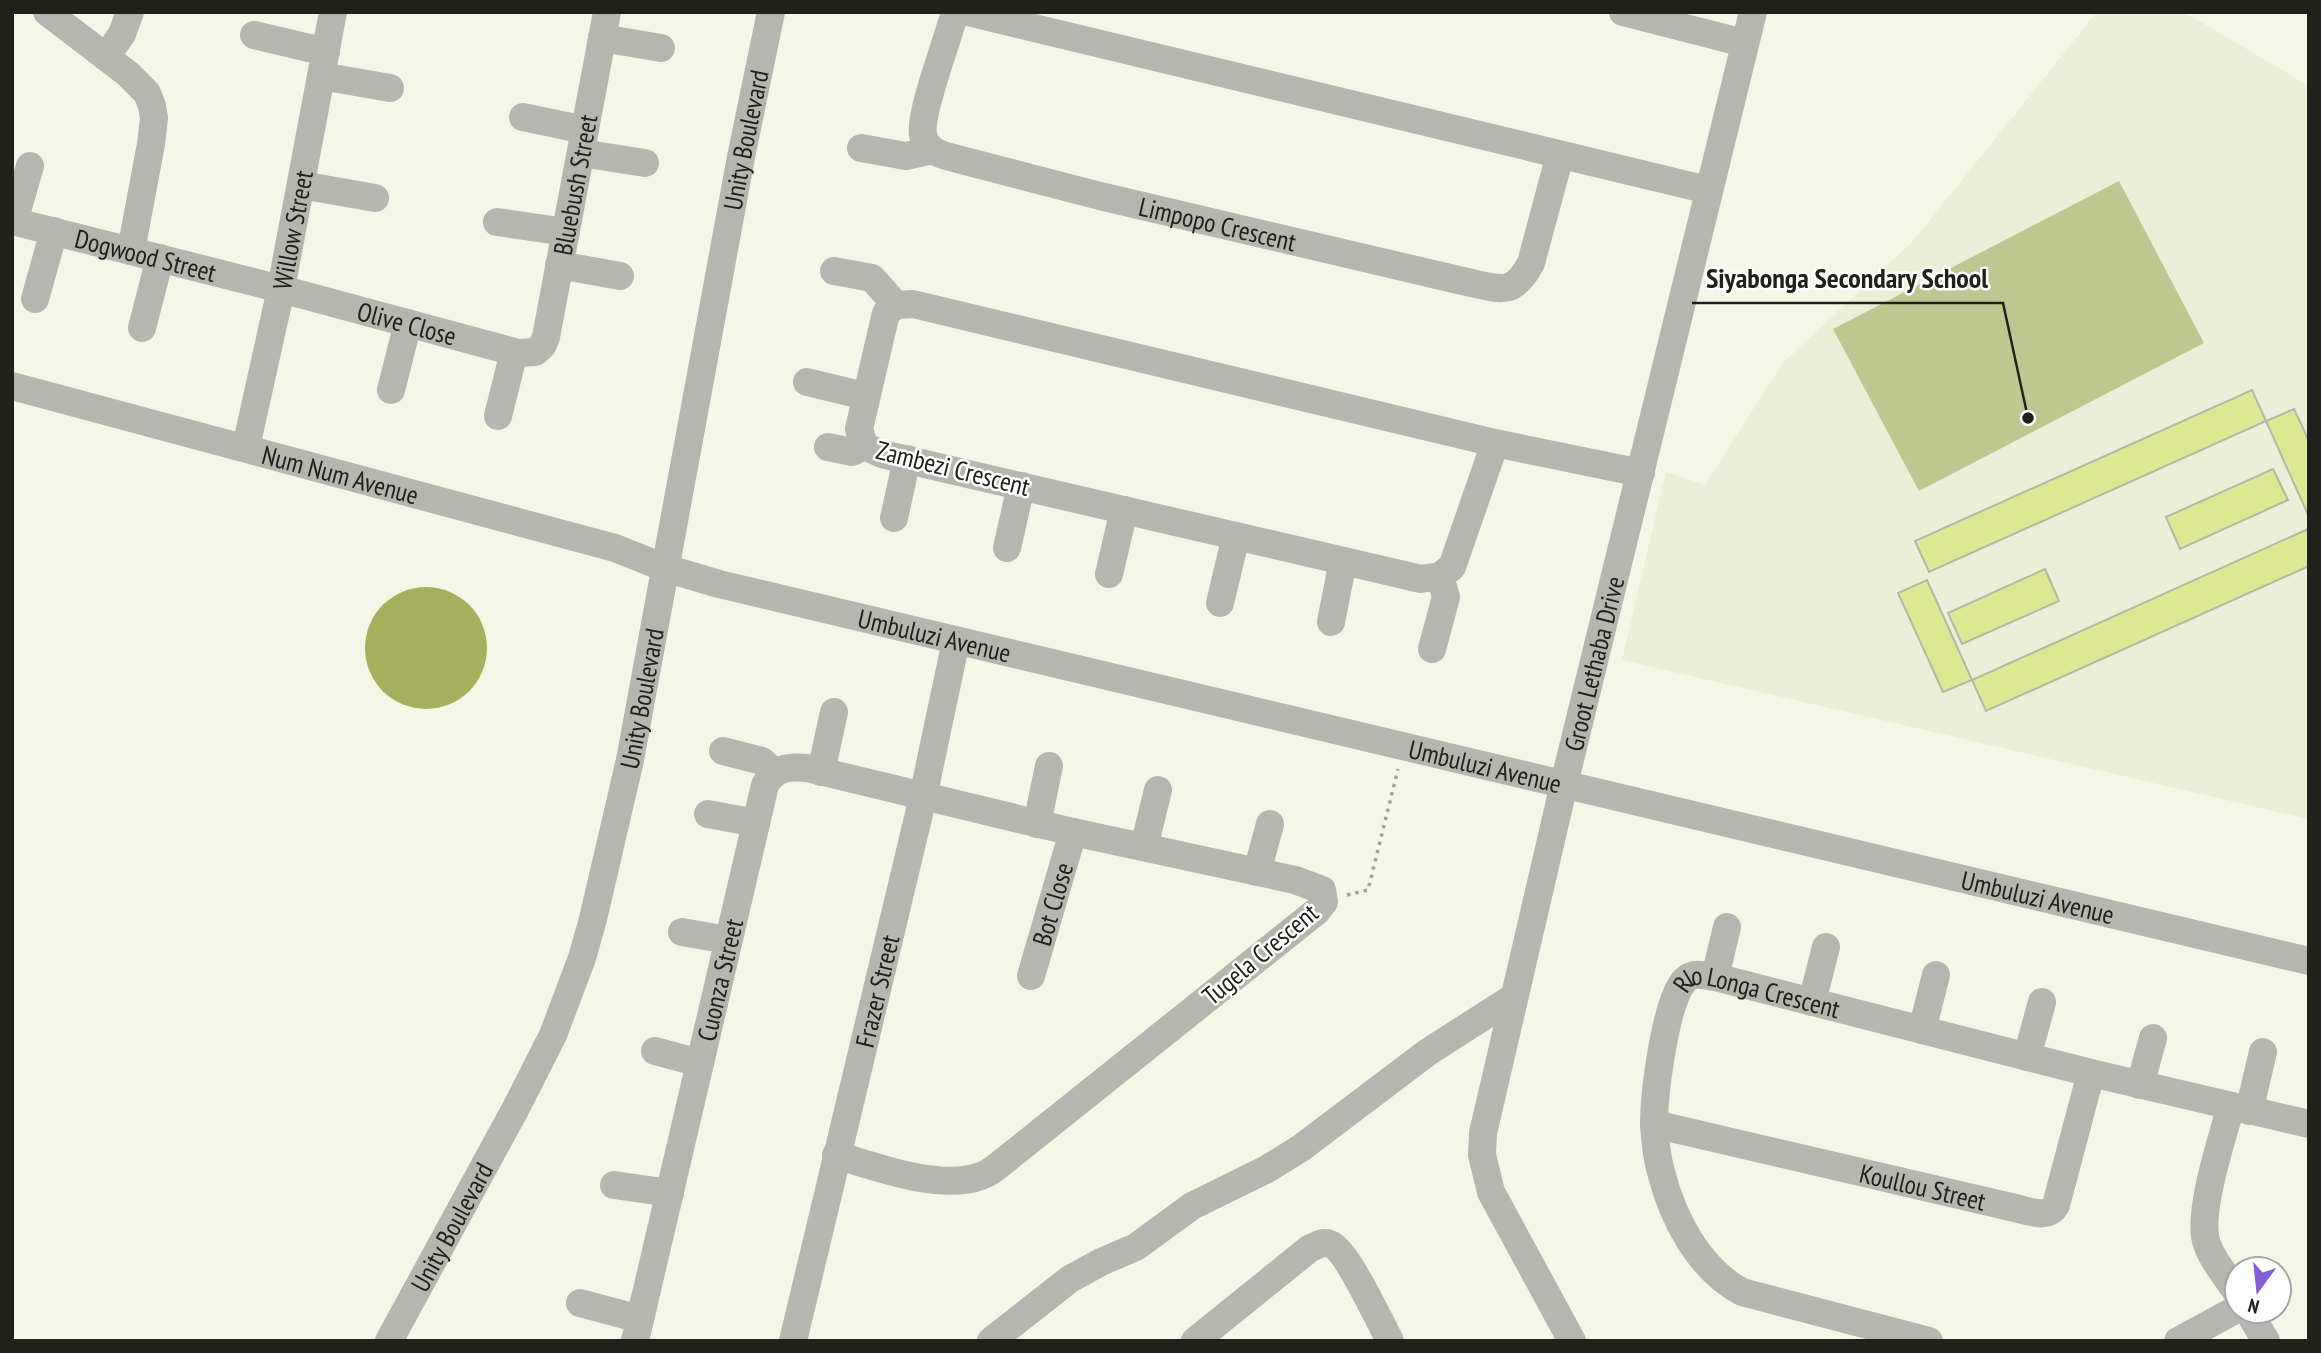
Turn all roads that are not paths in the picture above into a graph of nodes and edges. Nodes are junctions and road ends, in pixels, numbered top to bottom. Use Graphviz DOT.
graph roads {
  1 [pos="47,12"];
  2 [pos="130,12"];
  3 [pos="333,12"];
  4 [pos="771,12"];
  5 [pos="1623,12"];
  6 [pos="1752,12"];
  7 [pos="958,14"];
  8 [pos="599,20"];
  9 [pos="254,35"];
  10 [pos="1744,43"];
  11 [pos="661,48"];
  12 [pos="106,57"];
  13 [pos="323,64"];
  14 [pos="390,88"];
  15 [pos="523,117"];
  16 [pos="583,141"];
  17 [pos="861,148"];
  18 [pos="932,150"];
  19 [pos="1560,155"];
  20 [pos="646,163"];
  21 [pos="30,166"];
  22 [pos="300,185"];
  23 [pos="1708,190"];
  24 [pos="375,198"];
  25 [pos="13,221"];
  26 [pos="497,222"];
  27 [pos="54,231"];
  28 [pos="566,232"];
  29 [pos="131,251"];
  30 [pos="160,258"];
  31 [pos="559,265"];
  32 [pos="834,271"];
  33 [pos="620,276"];
  34 [pos="281,289"];
  35 [pos="35,299"];
  36 [pos="896,305"];
  37 [pos="408,323"];
  38 [pos="142,328"];
  39 [pos="524,352"];
  40 [pos="807,382"];
  41 [pos="12,386"];
  42 [pos="391,390"];
  43 [pos="865,396"];
  44 [pos="498,416"];
  45 [pos="1495,443"];
  46 [pos="864,446"];
  47 [pos="246,447"];
  48 [pos="828,447"];
  49 [pos="907,459"];
  50 [pos="1641,473"];
  51 [pos="1021,486"];
  52 [pos="1124,510"];
  53 [pos="894,518"];
  54 [pos="1236,536"];
  55 [pos="1007,548"];
  56 [pos="1343,561"];
  57 [pos="665,568"];
  58 [pos="1109,573"];
  59 [pos="1440,576"];
  60 [pos="1220,603"];
  61 [pos="1331,622"];
  62 [pos="956,641"];
  63 [pos="1433,649"];
  64 [pos="834,712"];
  65 [pos="723,751"];
  66 [pos="1049,766"];
  67 [pos="821,772"];
  68 [pos="774,774"];
  69 [pos="1564,784"];
  70 [pos="1158,790"];
  71 [pos="923,797"];
  72 [pos="708,814"];
  73 [pos="756,823"];
  74 [pos="1037,824"];
  75 [pos="1270,824"];
  76 [pos="1073,832"];
  77 [pos="1144,847"];
  78 [pos="1257,872"];
  79 [pos="1727,928"];
  80 [pos="682,932"];
  81 [pos="729,940"];
  82 [pos="1826,947"];
  83 [pos="2309,961"];
  84 [pos="1937,975"];
  85 [pos="1031,976"];
  86 [pos="1715,977"];
  87 [pos="1514,997"];
  88 [pos="1812,1002"];
  89 [pos="2042,1002"];
  90 [pos="1922,1030"];
  91 [pos="2154,1038"];
  92 [pos="655,1051"];
  93 [pos="2263,1052"];
  94 [pos="2027,1057"];
  95 [pos="700,1063"];
  96 [pos="2091,1073"];
  97 [pos="2140,1085"];
  98 [pos="2240,1109"];
  99 [pos="1654,1124"];
  100 [pos="2309,1124"];
  101 [pos="836,1155"];
  102 [pos="614,1185"];
  103 [pos="670,1193"];
  104 [pos="2223,1270"];
  105 [pos="580,1303"];
  106 [pos="2223,1317"];
  107 [pos="2256,1325"];
  108 [pos="638,1330"];
  109 [pos="1893,1337"];
  110 [pos="389,1341"];
  111 [pos="793,1341"];
  112 [pos="991,1341"];
  113 [pos="1195,1341"];
  114 [pos="1390,1341"];
  115 [pos="1572,1341"];
  116 [pos="1929,1341"];
  117 [pos="2178,1341"];
  118 [pos="2266,1341"];
  1 -- 12 [label="street"];
  2 -- 12 [label="street"];
  3 -- 13 [label="street, Willow Street"];
  4 -- 57 [label="street, Unity Boulevard"];
  5 -- 10 [label="street"];
  6 -- 10 [label="street, Groot Lethaba Drive"];
  7 -- 18 [label="street"];
  7 -- 19 [label="street"];
  8 -- 11 [label="street"];
  8 -- 16 [label="street, Bluebush Street"];
  9 -- 13 [label="street"];
  10 -- 23 [label="street, Groot Lethaba Drive"];
  12 -- 29 [label="street"];
  13 -- 14 [label="street"];
  13 -- 22 [label="street, Willow Street"];
  15 -- 16 [label="street"];
  16 -- 20 [label="street"];
  16 -- 28 [label="street, Bluebush Street"];
  17 -- 18 [label="street"];
  18 -- 19 [label="street, Limpopo Crescent"];
  19 -- 23 [label="street"];
  21 -- 25 [label="street"];
  22 -- 24 [label="street"];
  22 -- 34 [label="street, Willow Street"];
  23 -- 50 [label="street, Groot Lethaba Drive"];
  25 -- 27 [label="street, Dogwood Street"];
  26 -- 28 [label="street"];
  27 -- 29 [label="street, Dogwood Street"];
  27 -- 35 [label="street"];
  28 -- 31 [label="street, Bluebush Street"];
  29 -- 30 [label="street, Dogwood Street"];
  30 -- 34 [label="street, Dogwood Street"];
  30 -- 38 [label="street"];
  31 -- 33 [label="street"];
  31 -- 39 [label="street, Bluebush Street"];
  32 -- 36 [label="street"];
  34 -- 37 [label="street, Olive Close"];
  34 -- 47 [label="street, Willow Street"];
  36 -- 43 [label="street, Zambezi Crescent"];
  36 -- 45 [label="street"];
  37 -- 39 [label="street, Olive Close"];
  37 -- 42 [label="street"];
  39 -- 44 [label="street, Bluebush Street"];
  40 -- 43 [label="street"];
  41 -- 47 [label="street, Num Num Avenue"];
  43 -- 46 [label="street, Zambezi Crescent"];
  45 -- 50 [label="street"];
  45 -- 59 [label="street"];
  46 -- 48 [label="street"];
  46 -- 49 [label="street, Zambezi Crescent"];
  47 -- 57 [label="street, Num Num Avenue"];
  49 -- 51 [label="street, Zambezi Crescent"];
  49 -- 53 [label="street"];
  50 -- 69 [label="street, Groot Lethaba Drive"];
  51 -- 52 [label="street, Zambezi Crescent"];
  51 -- 55 [label="street"];
  52 -- 54 [label="street, Zambezi Crescent"];
  52 -- 58 [label="street"];
  54 -- 56 [label="street, Zambezi Crescent"];
  54 -- 60 [label="street"];
  56 -- 59 [label="street, Zambezi Crescent"];
  56 -- 61 [label="street"];
  57 -- 62 [label="street, Umbuluzi Avenue"];
  57 -- 110 [label="street, Unity Boulevard"];
  59 -- 63 [label="street"];
  62 -- 69 [label="street, Umbuluzi Avenue"];
  62 -- 71 [label="street, Frazer Street"];
  64 -- 67 [label="street"];
  65 -- 68 [label="street"];
  66 -- 74 [label="street"];
  67 -- 68 [label="street"];
  67 -- 71 [label="street"];
  68 -- 73 [label="street, Cuonza Street"];
  69 -- 83 [label="street, Umbuluzi Avenue"];
  69 -- 87 [label="street, Groot Lethaba Drive"];
  70 -- 77 [label="street"];
  71 -- 74 [label="street, Tugela Crescent"];
  71 -- 101 [label="street, Frazer Street"];
  72 -- 73 [label="street"];
  73 -- 81 [label="street, Cuonza Street"];
  74 -- 76 [label="street, Tugela Crescent"];
  75 -- 78 [label="street"];
  76 -- 77 [label="street, Tugela Crescent"];
  76 -- 85 [label="street, Bot Close"];
  77 -- 78 [label="street, Tugela Crescent"];
  78 -- 101 [label="street, Tugela Crescent"];
  79 -- 86 [label="street"];
  80 -- 81 [label="street"];
  81 -- 95 [label="street, Cuonza Street"];
  82 -- 88 [label="street"];
  84 -- 90 [label="street"];
  86 -- 88 [label="street, Rlo Longa Crescent"];
  86 -- 99 [label="street, Rlo Longa Crescent"];
  87 -- 112 [label="street"];
  87 -- 115 [label="street, Groot Lethaba Drive"];
  88 -- 90 [label="street, Rlo Longa Crescent"];
  89 -- 94 [label="street"];
  90 -- 94 [label="street, Rlo Longa Crescent"];
  91 -- 97 [label="street"];
  92 -- 95 [label="street"];
  93 -- 98 [label="street"];
  94 -- 96 [label="street, Rlo Longa Crescent"];
  95 -- 103 [label="street, Cuonza Street"];
  96 -- 97 [label="street, Rlo Longa Crescent"];
  96 -- 99 [label="street, Koullou Street"];
  97 -- 98 [label="street, Rlo Longa Crescent"];
  98 -- 100 [label="street, Rlo Longa Crescent"];
  98 -- 104 [label="street"];
  99 -- 109 [label="street, Rlo Longa Crescent"];
  101 -- 111 [label="street, Frazer Street"];
  102 -- 103 [label="street"];
  103 -- 108 [label="street, Cuonza Street"];
  105 -- 108 [label="street"];
  106 -- 117 [label="street"];
  107 -- 118 [label="street"];
  109 -- 116 [label="street, Rlo Longa Crescent"];
  113 -- 114 [label="street"];
}
